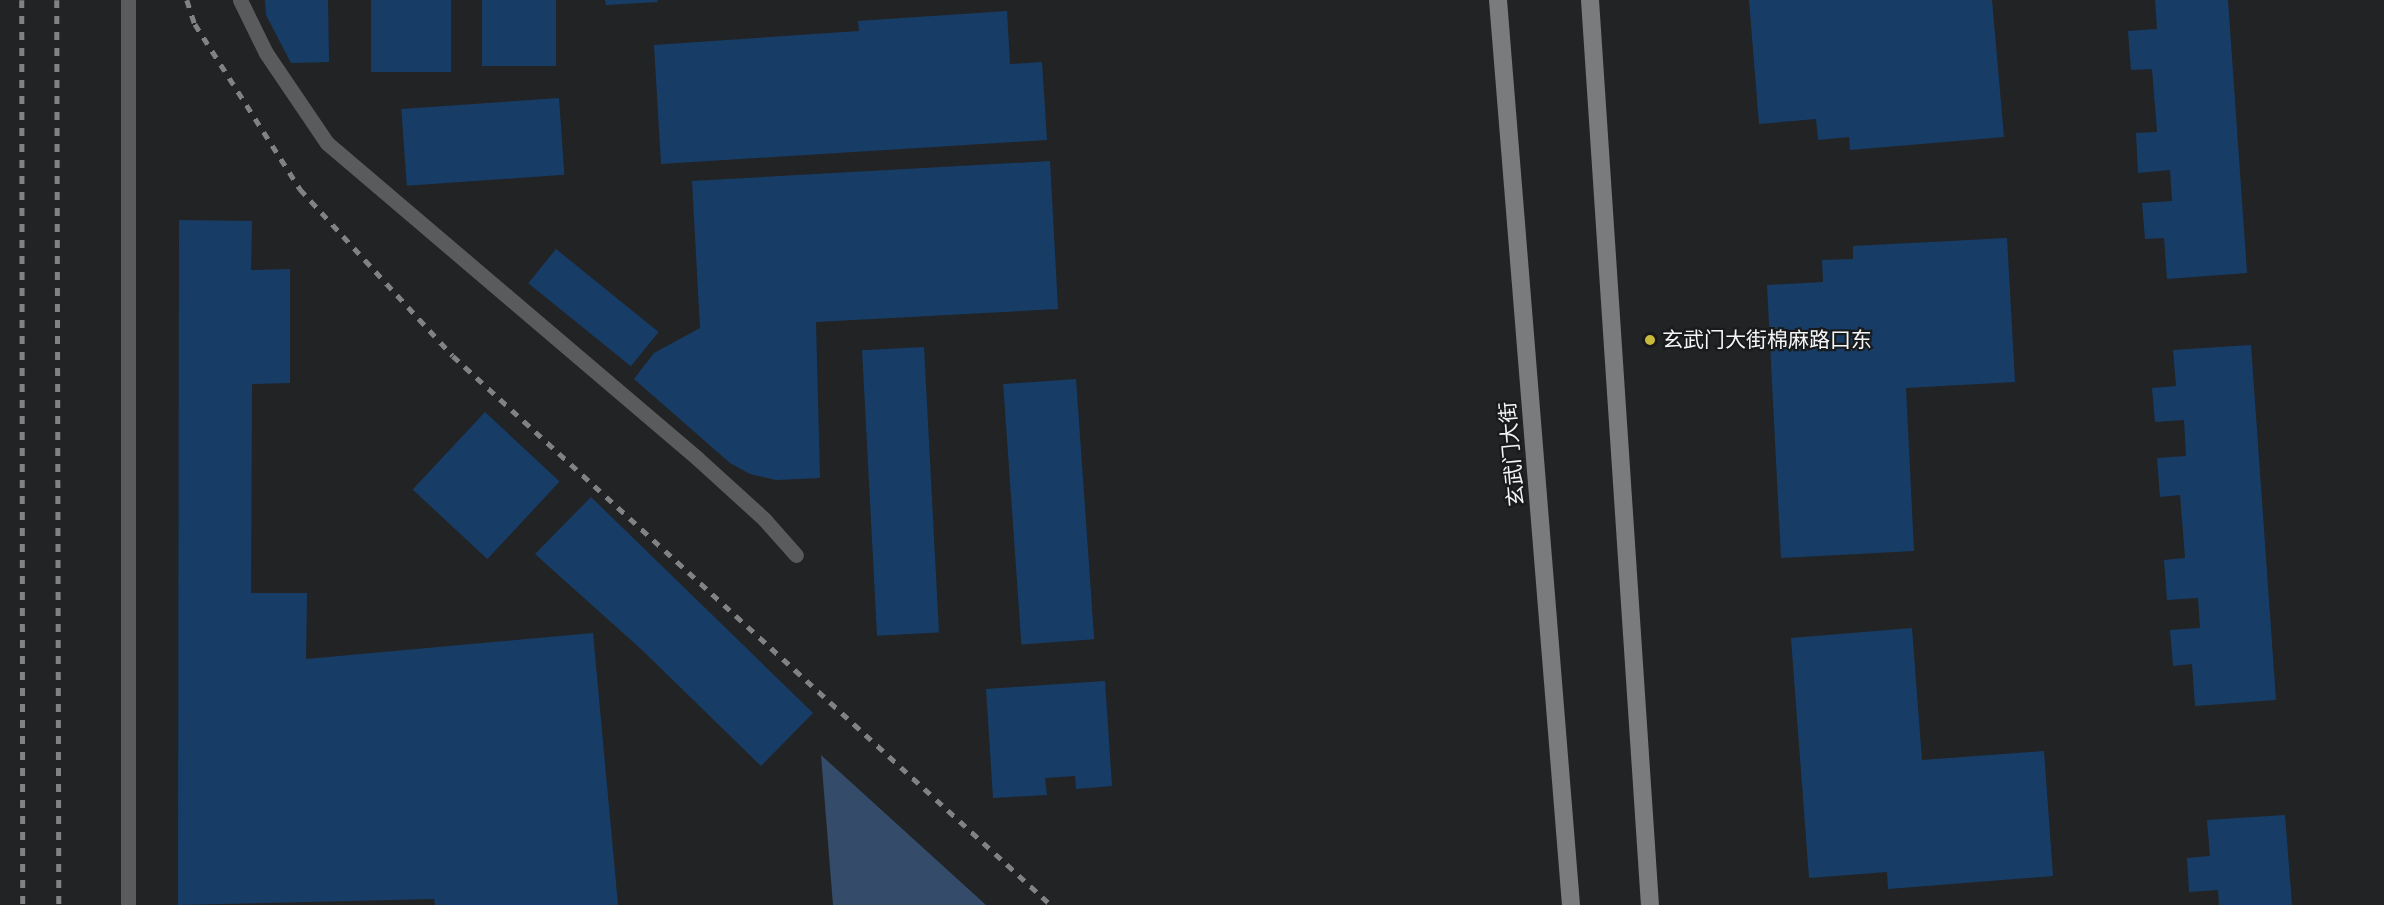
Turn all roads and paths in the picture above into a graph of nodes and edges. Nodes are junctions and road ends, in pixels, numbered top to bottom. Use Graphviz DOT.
graph roads {
  1 [pos="128,0"];
  2 [pos="240,0"];
  3 [pos="1497,0"];
  4 [pos="1590,0"];
  5 [pos="796,555"];
  6 [pos="128,905"];
  7 [pos="1571,905"];
  8 [pos="1650,905"];
  1 -- 6 [label="lane"];
  2 -- 5 [label="lane"];
  3 -- 7 [label="main road, 玄武门大街"];
  4 -- 8 [label="main road"];
}
